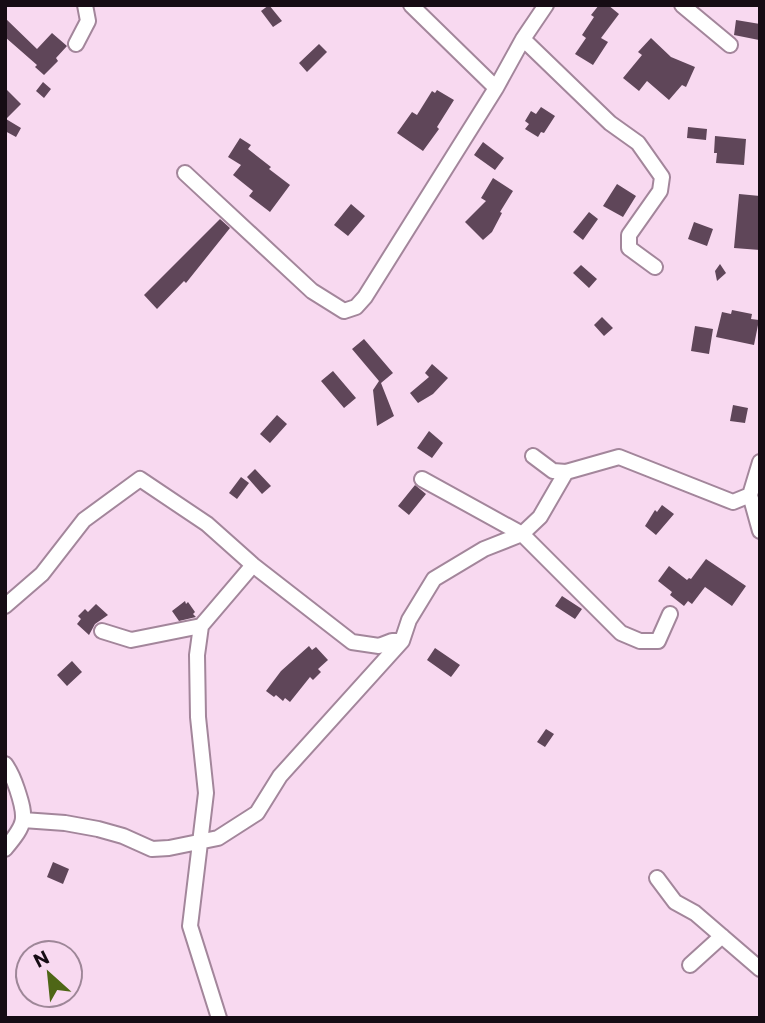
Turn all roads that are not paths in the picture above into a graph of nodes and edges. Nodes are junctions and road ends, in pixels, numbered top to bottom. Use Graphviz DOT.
graph roads {
  1 [pos="85,5"];
  2 [pos="411,5"];
  3 [pos="547,5"];
  4 [pos="682,5"];
  5 [pos="523,39"];
  6 [pos="76,44"];
  7 [pos="730,45"];
  8 [pos="496,88"];
  9 [pos="185,173"];
  10 [pos="655,267"];
  11 [pos="533,456"];
  12 [pos="760,462"];
  13 [pos="566,472"];
  14 [pos="422,479"];
  15 [pos="750,495"];
  16 [pos="760,531"];
  17 [pos="522,534"];
  18 [pos="253,565"];
  19 [pos="5,607"];
  20 [pos="670,614"];
  21 [pos="201,626"];
  22 [pos="102,631"];
  23 [pos="402,641"];
  24 [pos="5,764"];
  25 [pos="23,820"];
  26 [pos="200,841"];
  27 [pos="5,849"];
  28 [pos="657,878"];
  29 [pos="722,936"];
  30 [pos="690,965"];
  31 [pos="760,969"];
  32 [pos="219,1018"];
  1 -- 6 [label="street"];
  2 -- 8 [label="street"];
  3 -- 5 [label="street"];
  4 -- 7 [label="street"];
  5 -- 8 [label="street"];
  5 -- 10 [label="street"];
  8 -- 9 [label="street"];
  11 -- 13 [label="street"];
  12 -- 15 [label="street"];
  13 -- 15 [label="street"];
  13 -- 17 [label="street"];
  14 -- 17 [label="street"];
  15 -- 16 [label="street"];
  17 -- 20 [label="street"];
  17 -- 23 [label="street"];
  18 -- 19 [label="street"];
  18 -- 21 [label="street"];
  18 -- 23 [label="street"];
  21 -- 22 [label="street"];
  21 -- 26 [label="street"];
  23 -- 26 [label="street"];
  24 -- 25 [label="street"];
  25 -- 26 [label="street"];
  25 -- 27 [label="street"];
  26 -- 32 [label="street"];
  28 -- 29 [label="street"];
  29 -- 30 [label="street"];
  29 -- 31 [label="street"];
}
